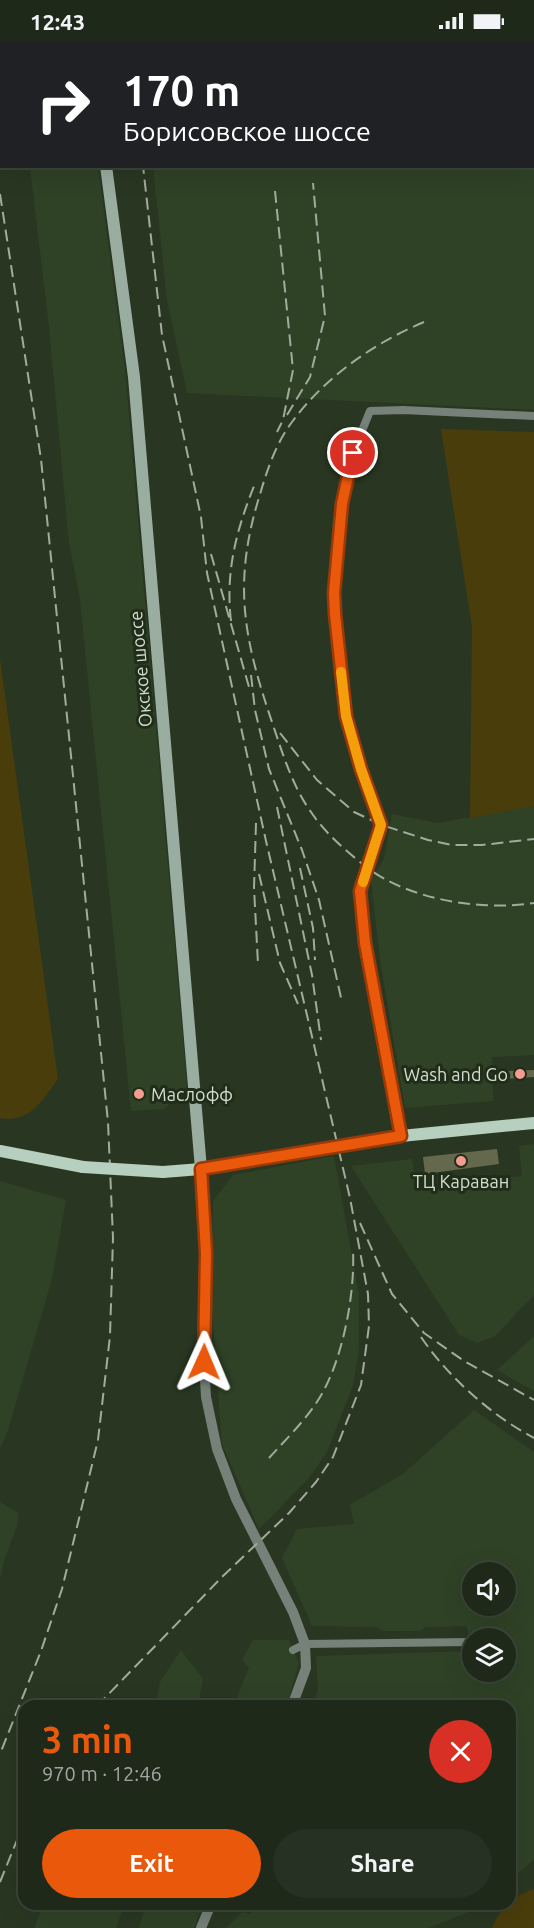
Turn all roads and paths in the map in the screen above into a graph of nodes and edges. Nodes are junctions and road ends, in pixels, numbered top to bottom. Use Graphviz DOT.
graph roads {
  1 [pos="106,168"];
  2 [pos="534,416"];
  3 [pos="534,1123"];
  4 [pos="401,1136"];
  5 [pos="0,1151"];
  6 [pos="201,1169"];
  7 [pos="462,1642"];
  8 [pos="304,1644"];
  9 [pos="293,1650"];
  10 [pos="294,1700"];
  11 [pos="208,1910"];
  12 [pos="201,1928"];
  1 -- 6 [label="main road, Окское шоссе"];
  2 -- 4 [label="street"];
  3 -- 4 [label="main road"];
  4 -- 6 [label="main road"];
  5 -- 6 [label="main road, bridge"];
  6 -- 8 [label="street"];
  7 -- 8 [label="street"];
  8 -- 9 [label="street"];
  8 -- 10 [label="street"];
  11 -- 12 [label="street"];
}
